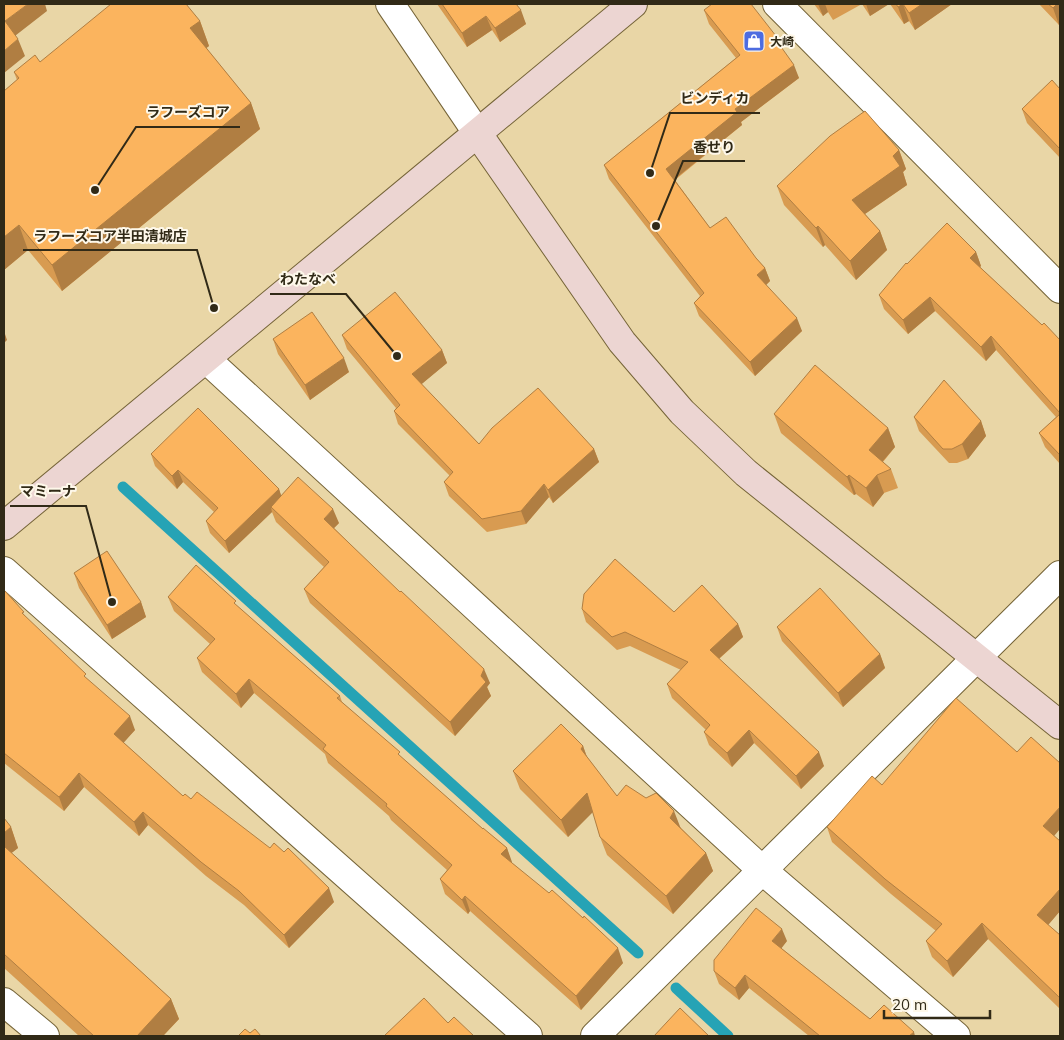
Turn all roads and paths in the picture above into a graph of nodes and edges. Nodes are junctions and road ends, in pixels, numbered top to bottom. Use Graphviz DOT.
graph roads {
  1 [pos="390,4"];
  2 [pos="633,4"];
  3 [pos="777,4"];
  4 [pos="478,134"];
  5 [pos="1060,289"];
  6 [pos="206,359"];
  7 [pos="4,526"];
  8 [pos="4,571"];
  9 [pos="1060,575"];
  10 [pos="977,658"];
  11 [pos="1060,724"];
  12 [pos="762,870"];
  13 [pos="4,1002"];
  14 [pos="45,1036"];
  15 [pos="528,1036"];
  16 [pos="596,1036"];
  17 [pos="956,1036"];
  1 -- 4 [label="street"];
  2 -- 4 [label="street"];
  3 -- 5 [label="street"];
  4 -- 6 [label="street"];
  4 -- 10 [label="street"];
  6 -- 7 [label="street"];
  6 -- 12 [label="street"];
  8 -- 15 [label="street"];
  9 -- 10 [label="street"];
  10 -- 11 [label="street"];
  10 -- 12 [label="street"];
  12 -- 16 [label="street"];
  12 -- 17 [label="street"];
  13 -- 14 [label="street"];
}
